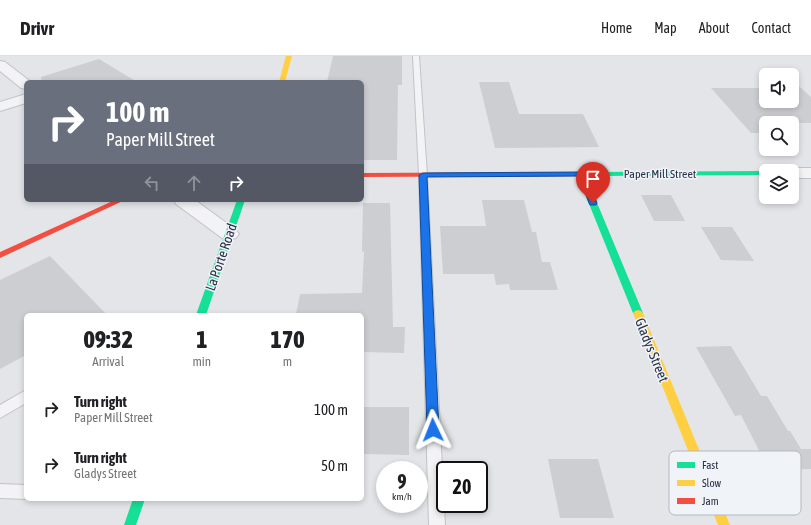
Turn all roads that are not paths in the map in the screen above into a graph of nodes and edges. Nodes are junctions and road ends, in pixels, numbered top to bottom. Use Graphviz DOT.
graph roads {
  1 [pos="289,56"];
  2 [pos="416,56"];
  3 [pos="0,65"];
  4 [pos="283,80"];
  5 [pos="24,83"];
  6 [pos="24,99"];
  7 [pos="0,107"];
  8 [pos="759,173"];
  9 [pos="799,173"];
  10 [pos="811,173"];
  11 [pos="581,174"];
  12 [pos="364,175"];
  13 [pos="423,175"];
  14 [pos="117,202"];
  15 [pos="185,202"];
  16 [pos="240,202"];
  17 [pos="229,234"];
  18 [pos="0,255"];
  19 [pos="202,313"];
  20 [pos="24,397"];
  21 [pos="0,412"];
  22 [pos="694,451"];
  23 [pos="0,491"];
  24 [pos="24,492"];
  25 [pos="138,501"];
  26 [pos="720,515"];
  27 [pos="130,525"];
  28 [pos="436,525"];
  29 [pos="724,525"];
  1 -- 4 [label="street"];
  2 -- 13 [label="lane"];
  3 -- 5 [label="street"];
  6 -- 7 [label="street"];
  8 -- 11 [label="street, Paper Mill Street"];
  9 -- 10 [label="street"];
  11 -- 13 [label="street, Paper Mill Street"];
  11 -- 22 [label="street, Gladys Street"];
  12 -- 13 [label="street, Paper Mill Street"];
  13 -- 28 [label="lane"];
  14 -- 18 [label="street"];
  15 -- 17 [label="street"];
  16 -- 17 [label="street, La Porte Road"];
  17 -- 19 [label="street, La Porte Road"];
  20 -- 21 [label="lane"];
  23 -- 24 [label="lane"];
  25 -- 27 [label="street"];
  26 -- 29 [label="street, Gladys Street"];
}
